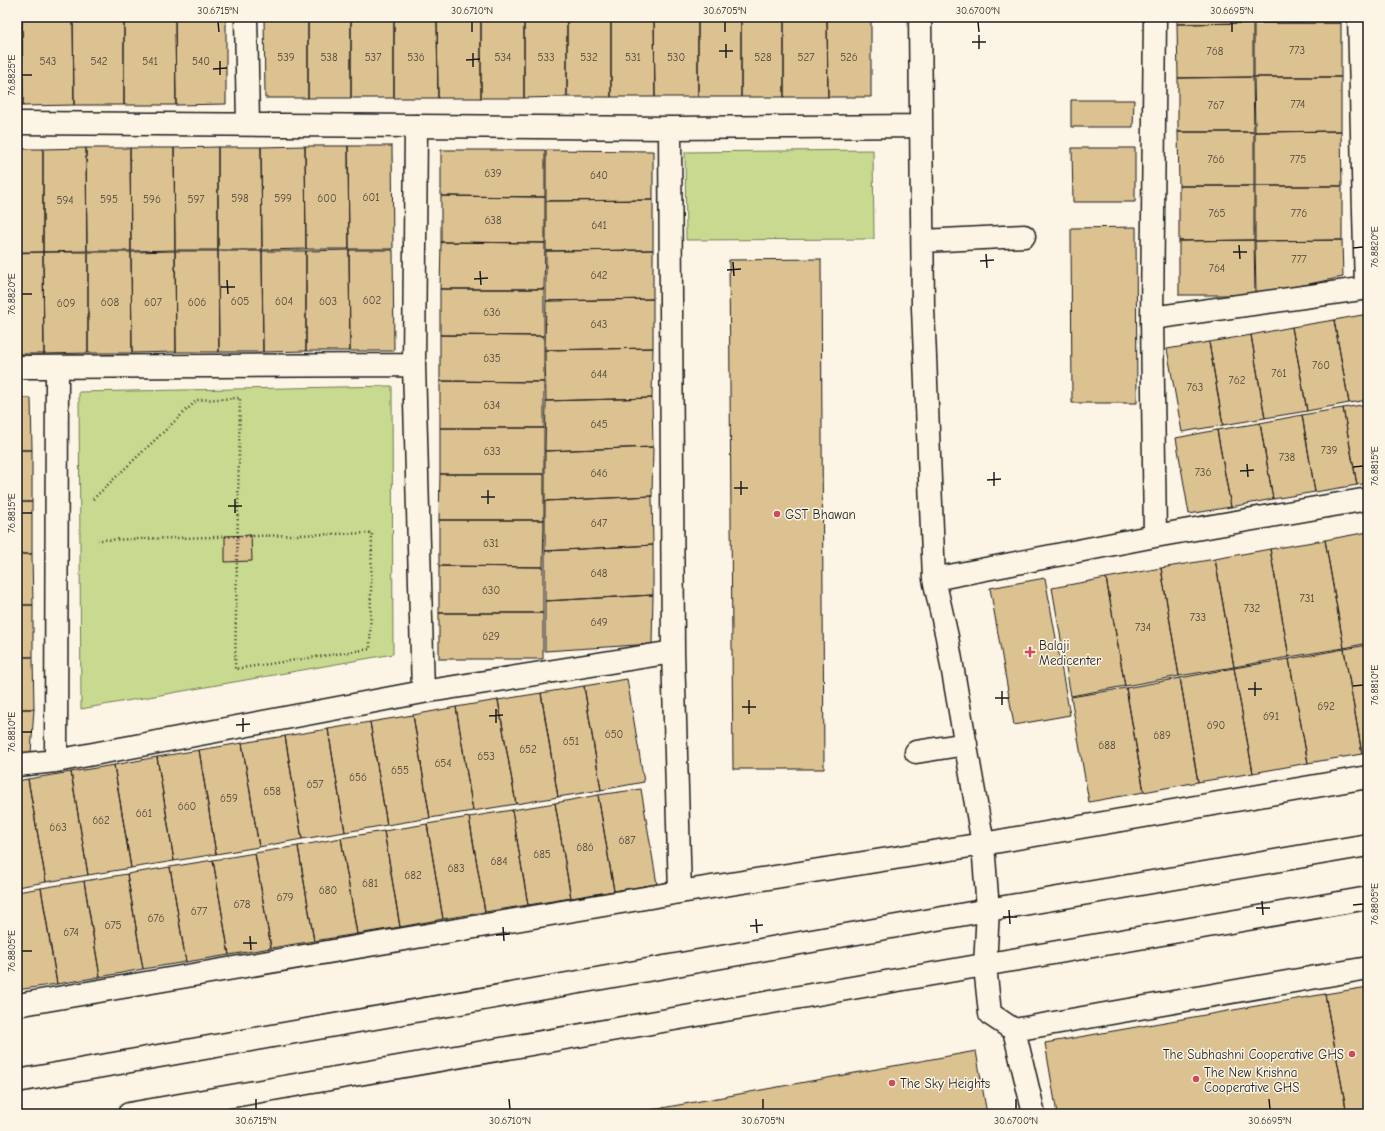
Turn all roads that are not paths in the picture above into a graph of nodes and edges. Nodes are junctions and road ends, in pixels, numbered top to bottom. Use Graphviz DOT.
graph roads {
  1 [pos="246,17"];
  2 [pos="920,17"];
  3 [pos="1155,17"];
  4 [pos="1359,17"];
  5 [pos="17,123"];
  6 [pos="248,124"];
  7 [pos="416,126"];
  8 [pos="921,126"];
  9 [pos="670,128"];
  10 [pos="1024,236"];
  11 [pos="923,241"];
  12 [pos="1367,288"];
  13 [pos="1152,318"];
  14 [pos="414,365"];
  15 [pos="17,367"];
  16 [pos="57,367"];
  17 [pos="1368,499"];
  18 [pos="1155,536"];
  19 [pos="934,579"];
  20 [pos="674,652"];
  21 [pos="423,692"];
  22 [pos="966,744"];
  23 [pos="916,752"];
  24 [pos="56,761"];
  25 [pos="17,764"];
  26 [pos="1368,778"];
  27 [pos="983,844"];
  28 [pos="1368,845"];
  29 [pos="680,892"];
  30 [pos="1368,898"];
  31 [pos="988,910"];
  32 [pos="985,966"];
  33 [pos="1368,968"];
  34 [pos="17,1005"];
  35 [pos="1014,1030"];
  36 [pos="17,1081"];
  37 [pos="129,1114"];
  38 [pos="1034,1114"];
  1 -- 6 [label="street"];
  2 -- 8 [label="street"];
  3 -- 13 [label="street"];
  4 -- 12 [label="street"];
  5 -- 6 [label="street"];
  6 -- 7 [label="street"];
  7 -- 9 [label="street"];
  7 -- 14 [label="street"];
  8 -- 9 [label="street"];
  8 -- 11 [label="street"];
  9 -- 20 [label="street"];
  10 -- 11 [label="street"];
  11 -- 19 [label="street"];
  12 -- 13 [label="street"];
  13 -- 18 [label="street"];
  14 -- 16 [label="street"];
  14 -- 21 [label="street"];
  15 -- 16 [label="street"];
  16 -- 24 [label="street"];
  17 -- 18 [label="street"];
  18 -- 19 [label="street"];
  19 -- 22 [label="street"];
  20 -- 21 [label="street"];
  20 -- 29 [label="street"];
  21 -- 24 [label="street"];
  22 -- 23 [label="street"];
  22 -- 27 [label="street"];
  24 -- 25 [label="street"];
  26 -- 27 [label="street"];
  27 -- 29 [label="street"];
  27 -- 31 [label="street"];
  28 -- 31 [label="street"];
  29 -- 34 [label="street"];
  30 -- 32 [label="street"];
  31 -- 32 [label="street"];
  31 -- 36 [label="street"];
  32 -- 35 [label="street"];
  32 -- 37 [label="street"];
  33 -- 35 [label="street"];
  35 -- 38 [label="street"];
}
